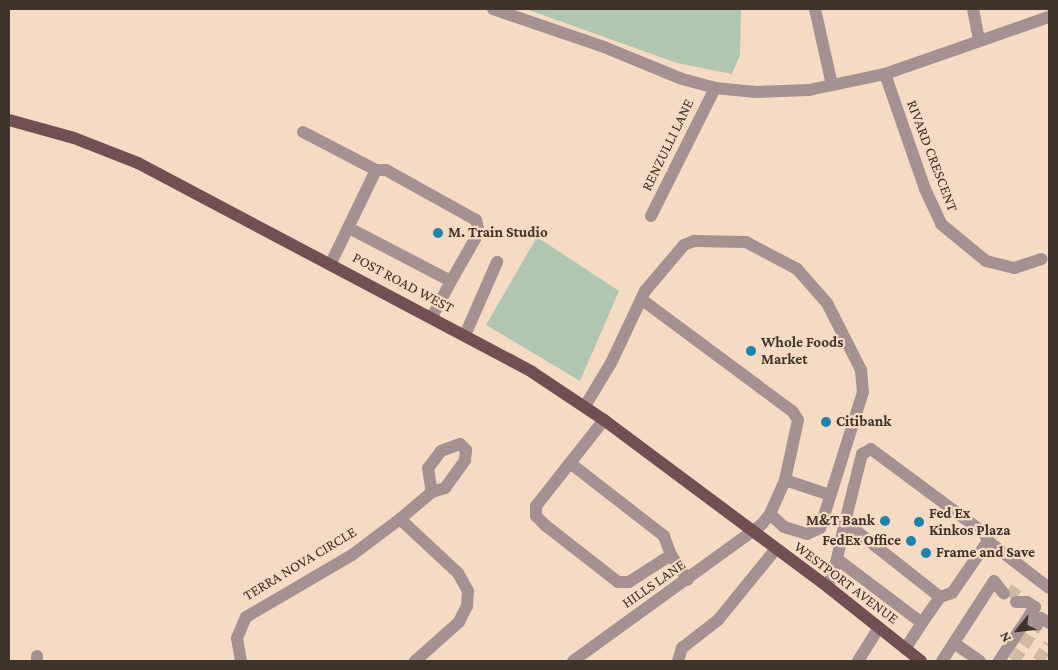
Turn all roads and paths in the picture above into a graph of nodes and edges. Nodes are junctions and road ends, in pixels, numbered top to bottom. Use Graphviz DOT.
graph roads {
  1 [pos="493,9"];
  2 [pos="815,9"];
  3 [pos="973,9"];
  4 [pos="1049,16"];
  5 [pos="979,40"];
  6 [pos="885,74"];
  7 [pos="832,85"];
  8 [pos="714,88"];
  9 [pos="9,120"];
  10 [pos="303,132"];
  11 [pos="376,170"];
  12 [pos="651,216"];
  13 [pos="349,228"];
  14 [pos="1042,259"];
  15 [pos="498,262"];
  16 [pos="330,263"];
  17 [pos="451,281"];
  18 [pos="642,299"];
  19 [pos="432,317"];
  20 [pos="465,335"];
  21 [pos="585,406"];
  22 [pos="604,420"];
  23 [pos="570,463"];
  24 [pos="785,480"];
  25 [pos="432,492"];
  26 [pos="830,495"];
  27 [pos="770,514"];
  28 [pos="400,519"];
  29 [pos="845,522"];
  30 [pos="751,532"];
  31 [pos="988,541"];
  32 [pos="775,550"];
  33 [pos="671,555"];
  34 [pos="837,559"];
  35 [pos="688,580"];
  36 [pos="828,587"];
  37 [pos="1049,588"];
  38 [pos="1008,589"];
  39 [pos="940,597"];
  40 [pos="1021,598"];
  41 [pos="922,623"];
  42 [pos="879,628"];
  43 [pos="954,643"];
  44 [pos="905,649"];
  45 [pos="241,661"];
  46 [pos="415,661"];
  47 [pos="573,661"];
  48 [pos="678,661"];
  49 [pos="858,661"];
  50 [pos="921,661"];
  51 [pos="942,661"];
  52 [pos="980,661"];
  53 [pos="999,661"];
  1 -- 8 [label="street"];
  2 -- 7 [label="street"];
  3 -- 5 [label="street"];
  4 -- 5 [label="street"];
  5 -- 6 [label="street"];
  6 -- 7 [label="street"];
  6 -- 14 [label="street, RIVARD CRESCENT"];
  7 -- 8 [label="street"];
  8 -- 12 [label="street, RENZULLI LANE"];
  9 -- 16 [label="main road, POST ROAD WEST"];
  10 -- 11 [label="street"];
  11 -- 13 [label="street"];
  11 -- 17 [label="street"];
  13 -- 16 [label="street"];
  13 -- 17 [label="street"];
  15 -- 20 [label="street"];
  16 -- 19 [label="main road, POST ROAD WEST"];
  17 -- 19 [label="street"];
  18 -- 21 [label="street"];
  18 -- 24 [label="street, HILLS LANE"];
  18 -- 26 [label="street"];
  19 -- 20 [label="main road, POST ROAD WEST"];
  20 -- 21 [label="main road, POST ROAD WEST"];
  21 -- 22 [label="main road, POST ROAD WEST"];
  22 -- 23 [label="street"];
  22 -- 30 [label="main road, POST ROAD WEST"];
  23 -- 33 [label="street"];
  23 -- 33 [label="street"];
  24 -- 26 [label="street"];
  24 -- 27 [label="street, HILLS LANE"];
  25 -- 28 [label="street, TERRA NOVA CIRCLE"];
  26 -- 27 [label="street"];
  27 -- 30 [label="street, HILLS LANE"];
  28 -- 45 [label="street, TERRA NOVA CIRCLE"];
  28 -- 46 [label="street"];
  29 -- 31 [label="street"];
  29 -- 34 [label="street"];
  29 -- 39 [label="street"];
  30 -- 32 [label="main road, WESTPORT AVENUE"];
  30 -- 35 [label="street, HILLS LANE"];
  31 -- 37 [label="street"];
  31 -- 39 [label="street"];
  32 -- 36 [label="main road, WESTPORT AVENUE"];
  32 -- 48 [label="street"];
  33 -- 35 [label="street"];
  34 -- 36 [label="street"];
  34 -- 41 [label="street"];
  35 -- 47 [label="street, HILLS LANE"];
  36 -- 42 [label="main road, WESTPORT AVENUE"];
  38 -- 43 [label="street"];
  39 -- 41 [label="street"];
  40 -- 53 [label="street"];
  41 -- 44 [label="street"];
  42 -- 44 [label="main road, WESTPORT AVENUE"];
  42 -- 49 [label="street"];
  43 -- 51 [label="street"];
  43 -- 52 [label="street"];
  44 -- 50 [label="main road, WESTPORT AVENUE"];
}
